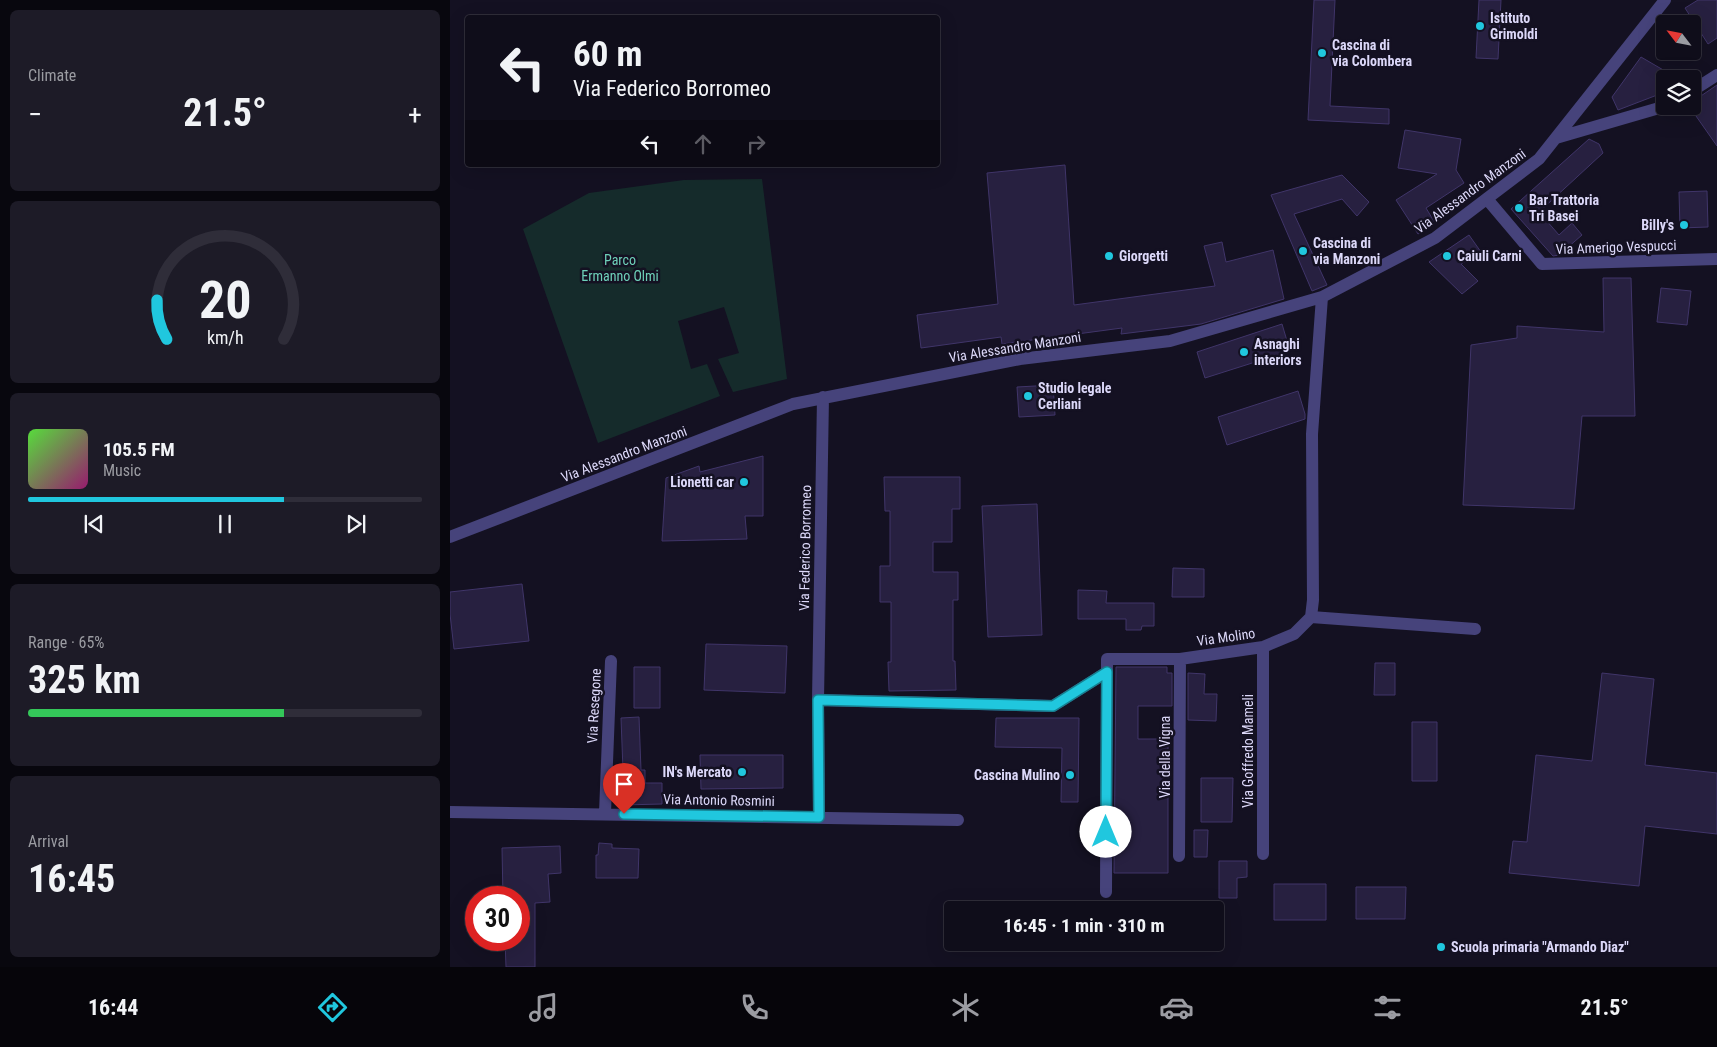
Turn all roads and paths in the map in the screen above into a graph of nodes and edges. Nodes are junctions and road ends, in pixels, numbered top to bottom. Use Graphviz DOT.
graph roads {
  1 [pos="1665,0"];
  2 [pos="1717,75"];
  3 [pos="1701,85"];
  4 [pos="1656,110"];
  5 [pos="1556,138"];
  6 [pos="1486,199"];
  7 [pos="1717,259"];
  8 [pos="1322,297"];
  9 [pos="823,398"];
  10 [pos="450,537"];
  11 [pos="1311,617"];
  12 [pos="1475,630"];
  13 [pos="1263,647"];
  14 [pos="1180,659"];
  15 [pos="611,661"];
  16 [pos="1107,672"];
  17 [pos="818,700"];
  18 [pos="450,812"];
  19 [pos="604,813"];
  20 [pos="819,817"];
  21 [pos="958,820"];
  22 [pos="1263,854"];
  23 [pos="1179,856"];
  24 [pos="1106,892"];
  1 -- 5 [label="street, Via Alessandro Manzoni"];
  2 -- 3 [label="street"];
  4 -- 5 [label="street"];
  5 -- 6 [label="street, Via Alessandro Manzoni"];
  6 -- 7 [label="street, Via Amerigo Vespucci"];
  6 -- 8 [label="street, Via Alessandro Manzoni"];
  8 -- 9 [label="street, Via Alessandro Manzoni"];
  8 -- 11 [label="street"];
  9 -- 10 [label="street, Via Alessandro Manzoni"];
  9 -- 17 [label="street, Via Federico Borromeo"];
  11 -- 12 [label="street"];
  11 -- 13 [label="street, Via Molino"];
  13 -- 14 [label="street, Via Molino"];
  13 -- 22 [label="street, Via Goffredo Mameli"];
  14 -- 16 [label="street, Via Molino"];
  14 -- 23 [label="street, Via della Vigna"];
  15 -- 19 [label="street, Via Resegone"];
  16 -- 17 [label="street"];
  16 -- 24 [label="street"];
  17 -- 20 [label="street, Via Federico Borromeo"];
  18 -- 19 [label="street, Via Antonio Rosmini"];
  19 -- 20 [label="street, Via Antonio Rosmini"];
  20 -- 21 [label="street, Via Antonio Rosmini"];
}
